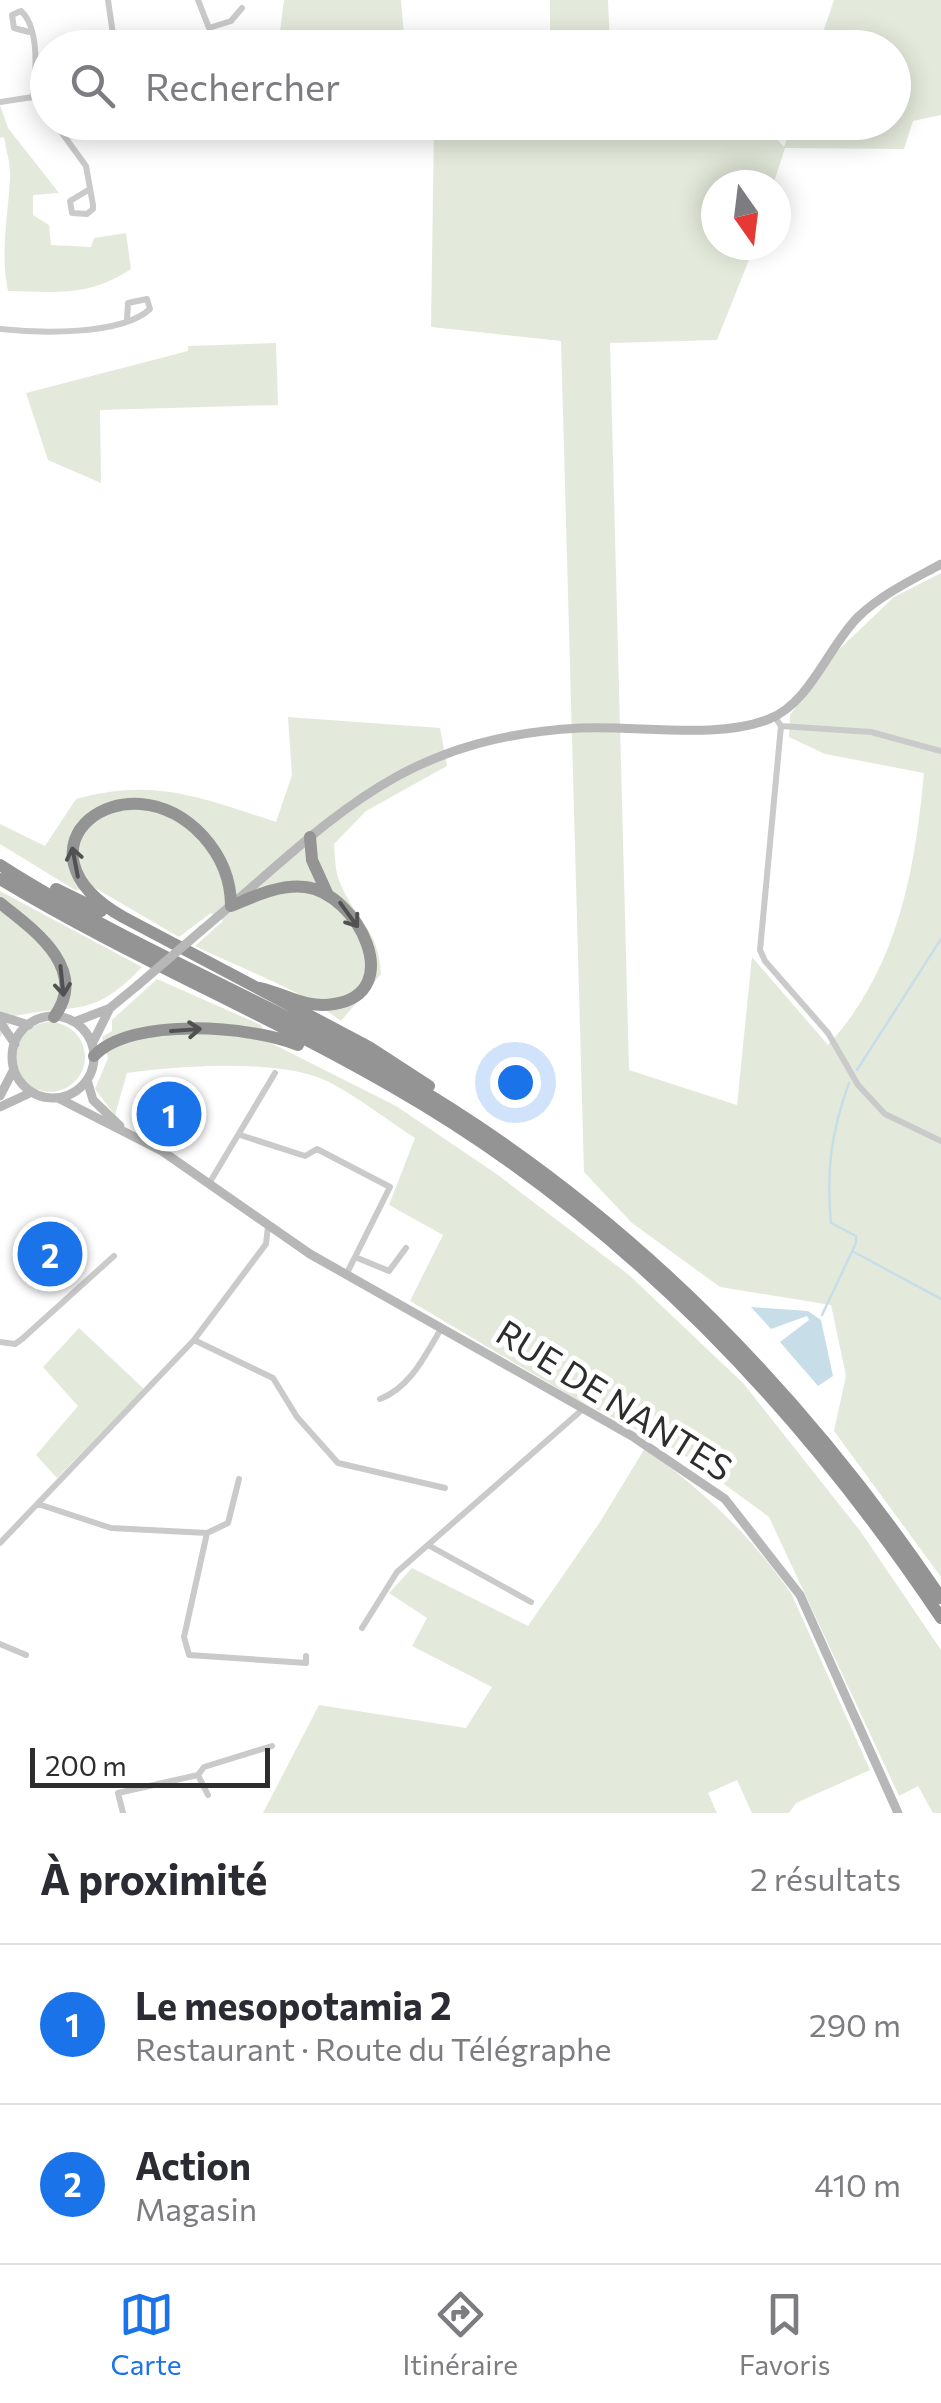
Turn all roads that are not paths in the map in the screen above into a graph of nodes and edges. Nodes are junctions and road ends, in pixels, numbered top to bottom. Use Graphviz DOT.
graph roads {
  1 [pos="108,0"];
  2 [pos="198,0"];
  3 [pos="242,8"];
  4 [pos="113,30"];
  5 [pos="30,97"];
  6 [pos="0,102"];
  7 [pos="67,140"];
  8 [pos="90,189"];
  9 [pos="127,320"];
  10 [pos="0,329"];
  11 [pos="941,564"];
  12 [pos="778,722"];
  13 [pos="941,751"];
  14 [pos="310,837"];
  15 [pos="0,865"];
  16 [pos="0,878"];
  17 [pos="327,893"];
  18 [pos="0,904"];
  19 [pos="230,906"];
  20 [pos="203,960"];
  21 [pos="260,988"];
  22 [pos="110,1008"];
  23 [pos="54,1017"];
  24 [pos="0,1019"];
  25 [pos="74,1022"];
  26 [pos="28,1025"];
  27 [pos="15,1044"];
  28 [pos="93,1050"];
  29 [pos="14,1069"];
  30 [pos="275,1073"];
  31 [pos="370,1074"];
  32 [pos="87,1080"];
  33 [pos="32,1092"];
  34 [pos="0,1096"];
  35 [pos="58,1098"];
  36 [pos="0,1107"];
  37 [pos="451,1109"];
  38 [pos="126,1131"];
  39 [pos="240,1135"];
  40 [pos="941,1142"];
  41 [pos="210,1182"];
  42 [pos="268,1226"];
  43 [pos="406,1248"];
  44 [pos="114,1256"];
  45 [pos="355,1257"];
  46 [pos="346,1274"];
  47 [pos="441,1329"];
  48 [pos="194,1340"];
  49 [pos="0,1342"];
  50 [pos="380,1399"];
  51 [pos="582,1409"];
  52 [pos="239,1479"];
  53 [pos="444,1488"];
  54 [pos="38,1504"];
  55 [pos="207,1533"];
  56 [pos="0,1543"];
  57 [pos="427,1544"];
  58 [pos="941,1598"];
  59 [pos="532,1602"];
  60 [pos="941,1618"];
  61 [pos="362,1628"];
  62 [pos="0,1644"];
  63 [pos="26,1655"];
  64 [pos="306,1656"];
  65 [pos="272,1746"];
  66 [pos="198,1775"];
  67 [pos="208,1795"];
  68 [pos="123,1813"];
  69 [pos="898,1813"];
  1 -- 4 [label="street"];
  2 -- 3 [label="street"];
  5 -- 6 [label="street"];
  7 -- 8 [label="street"];
  8 -- 8 [label="street"];
  9 -- 10 [label="street"];
  11 -- 12 [label="main road"];
  12 -- 13 [label="street"];
  12 -- 14 [label="main road"];
  12 -- 40 [label="street"];
  14 -- 17 [label="highway"];
  14 -- 19 [label="main road"];
  15 -- 20 [label="highway"];
  15 -- 37 [label="highway"];
  16 -- 31 [label="highway"];
  17 -- 19 [label="highway"];
  17 -- 21 [label="highway, one-way"];
  18 -- 23 [label="highway, one-way"];
  20 -- 19 [label="highway, one-way"];
  19 -- 22 [label="main road, bridge"];
  20 -- 21 [label="highway"];
  21 -- 37 [label="highway"];
  22 -- 25 [label="main road"];
  22 -- 28 [label="main road"];
  23 -- 25 [label="main road"];
  23 -- 26 [label="main road"];
  24 -- 26 [label="main road"];
  24 -- 27 [label="main road"];
  25 -- 28 [label="main road"];
  26 -- 27 [label="main road"];
  27 -- 29 [label="main road"];
  28 -- 31 [label="highway, one-way"];
  28 -- 32 [label="main road"];
  29 -- 33 [label="main road"];
  29 -- 34 [label="main road"];
  30 -- 39 [label="street"];
  31 -- 60 [label="highway"];
  32 -- 35 [label="main road"];
  32 -- 38 [label="main road"];
  33 -- 35 [label="main road"];
  33 -- 36 [label="main road"];
  35 -- 38 [label="main road"];
  37 -- 58 [label="highway"];
  38 -- 41 [label="main road, RUE DE NANTES"];
  39 -- 41 [label="street"];
  39 -- 45 [label="street"];
  41 -- 42 [label="main road, RUE DE NANTES"];
  42 -- 46 [label="main road, RUE DE NANTES"];
  42 -- 48 [label="street"];
  43 -- 45 [label="street"];
  44 -- 49 [label="street"];
  45 -- 46 [label="street"];
  46 -- 47 [label="main road, RUE DE NANTES"];
  47 -- 50 [label="street"];
  47 -- 51 [label="main road, RUE DE NANTES"];
  48 -- 53 [label="street"];
  48 -- 54 [label="street"];
  51 -- 57 [label="street"];
  51 -- 69 [label="main road, RUE DE NANTES"];
  52 -- 55 [label="street"];
  54 -- 55 [label="street"];
  54 -- 56 [label="street"];
  55 -- 64 [label="street"];
  57 -- 59 [label="street"];
  57 -- 61 [label="street"];
  62 -- 63 [label="street"];
  65 -- 66 [label="street"];
  66 -- 67 [label="street"];
  66 -- 68 [label="street"];
}
